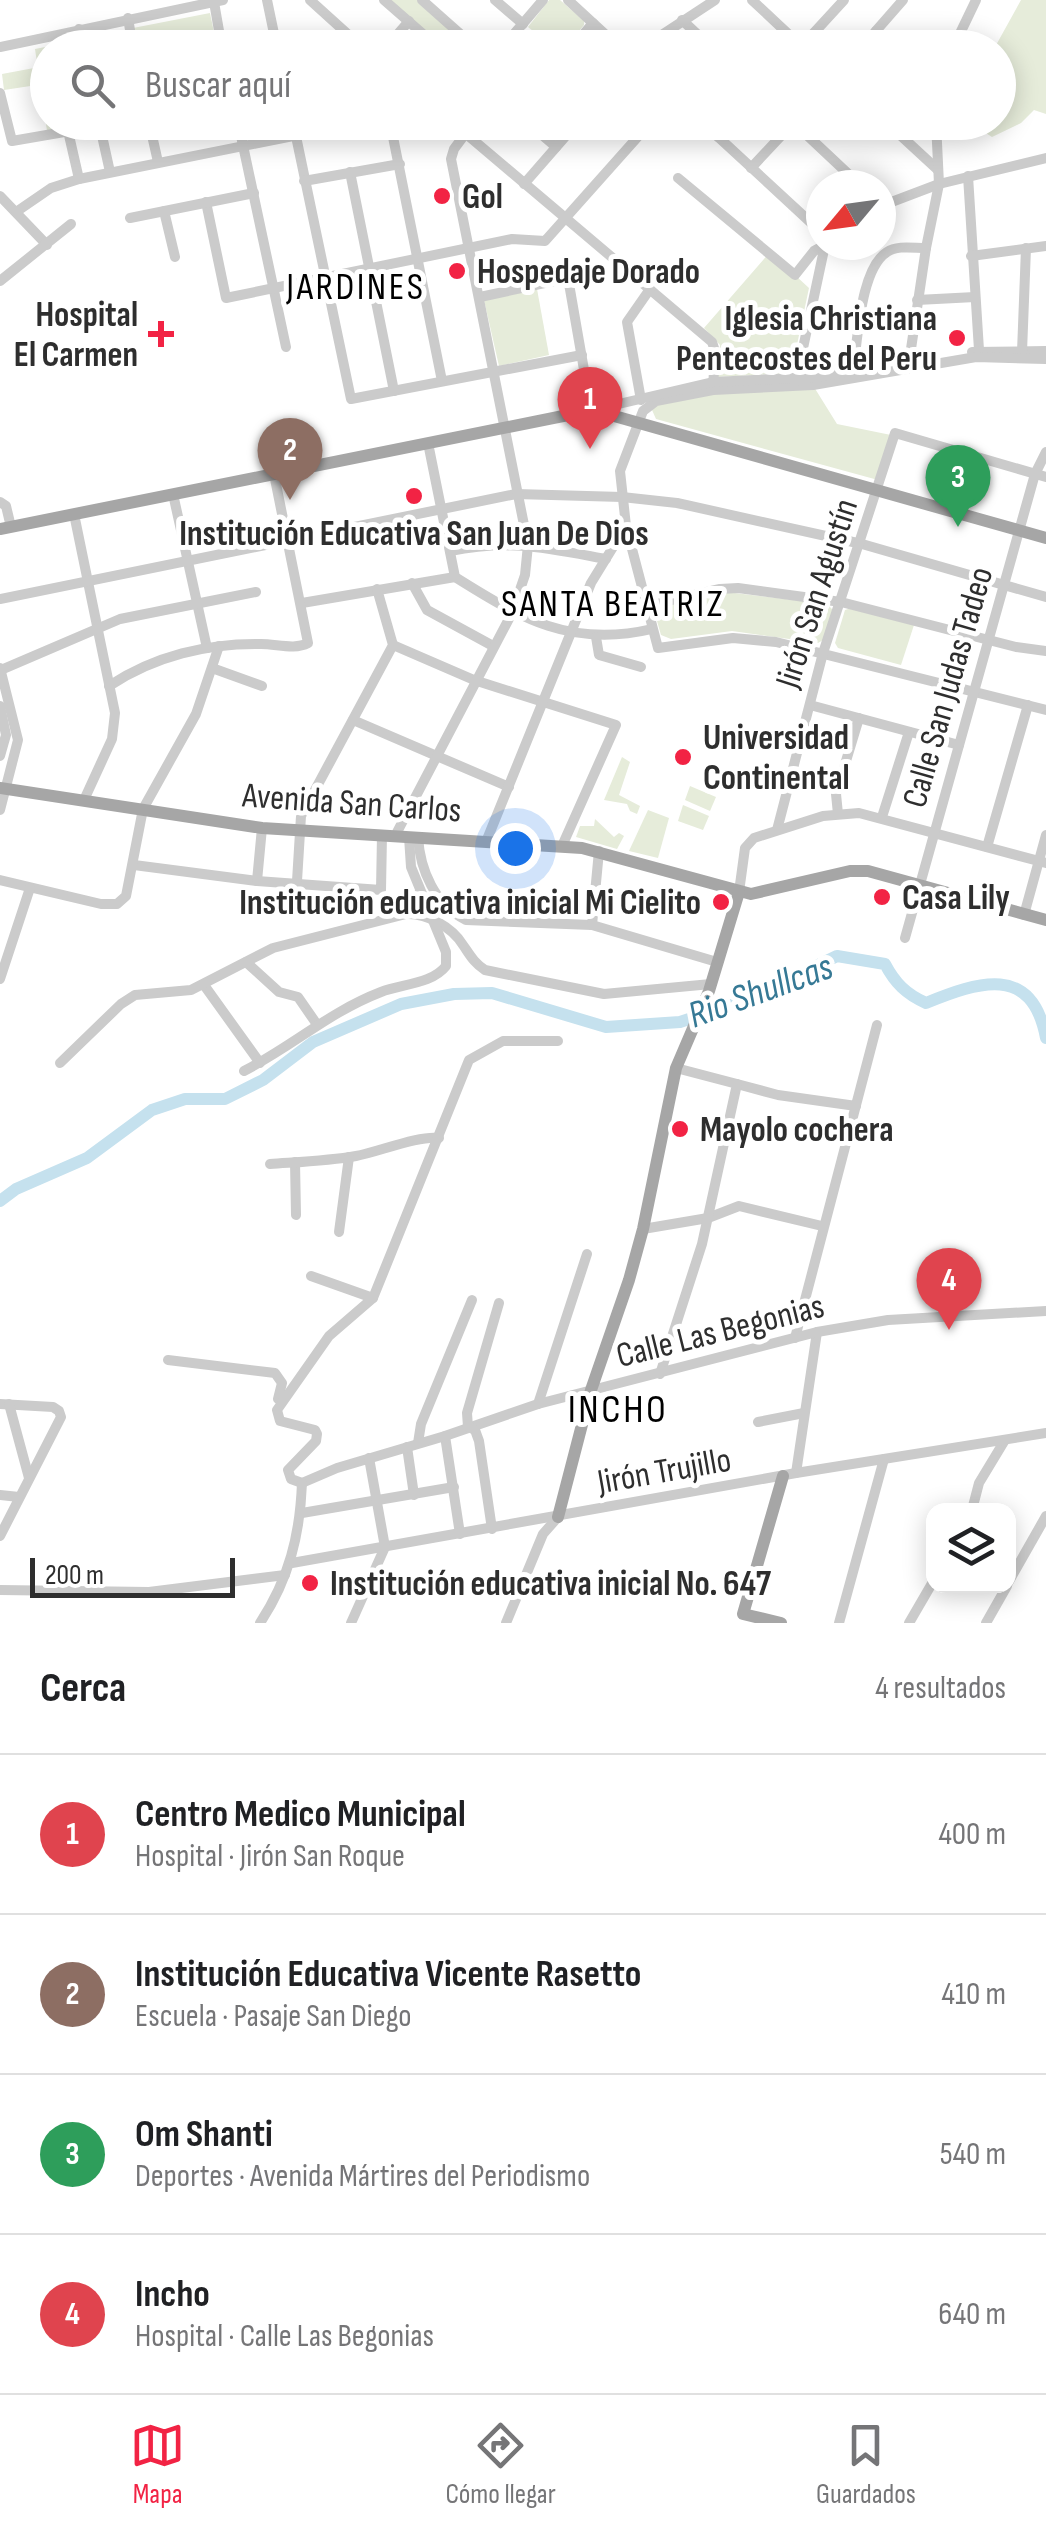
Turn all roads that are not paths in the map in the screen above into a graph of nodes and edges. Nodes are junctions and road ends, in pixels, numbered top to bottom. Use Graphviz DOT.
graph roads {
  1 [pos="267,0"];
  2 [pos="310,0"];
  3 [pos="384,0"];
  4 [pos="495,0"];
  5 [pos="543,0"];
  6 [pos="568,0"];
  7 [pos="714,0"];
  8 [pos="752,0"];
  9 [pos="844,0"];
  10 [pos="903,0"];
  11 [pos="976,0"];
  12 [pos="219,1"];
  13 [pos="425,1"];
  14 [pos="128,18"];
  15 [pos="682,20"];
  16 [pos="408,21"];
  17 [pos="522,24"];
  18 [pos="593,24"];
  19 [pos="79,29"];
  20 [pos="75,30"];
  21 [pos="130,30"];
  22 [pos="221,30"];
  23 [pos="274,30"];
  24 [pos="344,30"];
  25 [pos="401,30"];
  26 [pos="418,30"];
  27 [pos="456,30"];
  28 [pos="517,30"];
  29 [pos="588,30"];
  30 [pos="600,30"];
  31 [pos="668,30"];
  32 [pos="693,30"];
  33 [pos="783,30"];
  34 [pos="817,30"];
  35 [pos="876,30"];
  36 [pos="961,30"];
  37 [pos="30,40"];
  38 [pos="0,47"];
  39 [pos="0,93"];
  40 [pos="30,138"];
  41 [pos="70,140"];
  42 [pos="103,140"];
  43 [pos="153,140"];
  44 [pos="243,140"];
  45 [pos="273,140"];
  46 [pos="297,140"];
  47 [pos="394,140"];
  48 [pos="462,140"];
  49 [pos="474,140"];
  50 [pos="548,140"];
  51 [pos="561,140"];
  52 [pos="635,140"];
  53 [pos="721,140"];
  54 [pos="777,140"];
  55 [pos="812,140"];
  56 [pos="905,140"];
  57 [pos="937,140"];
  58 [pos="244,145"];
  59 [pos="556,147"];
  60 [pos="1046,158"];
  61 [pos="158,162"];
  62 [pos="400,164"];
  63 [pos="752,168"];
  64 [pos="844,170"];
  65 [pos="939,171"];
  66 [pos="110,172"];
  67 [pos="350,172"];
  68 [pos="968,176"];
  69 [pos="79,178"];
  70 [pos="678,178"];
  71 [pos="304,181"];
  72 [pos="524,184"];
  73 [pos="939,184"];
  74 [pos="254,192"];
  75 [pos="0,196"];
  76 [pos="896,200"];
  77 [pos="206,202"];
  78 [pos="164,211"];
  79 [pos="16,212"];
  80 [pos="130,218"];
  81 [pos="806,218"];
  82 [pos="567,219"];
  83 [pos="71,224"];
  84 [pos="47,245"];
  85 [pos="1046,246"];
  86 [pos="470,247"];
  87 [pos="926,248"];
  88 [pos="1026,248"];
  89 [pos="971,256"];
  90 [pos="176,257"];
  91 [pos="418,258"];
  92 [pos="807,260"];
  93 [pos="822,260"];
  94 [pos="371,268"];
  95 [pos="2,275"];
  96 [pos="326,277"];
  97 [pos="275,288"];
  98 [pos="650,290"];
  99 [pos="480,297"];
  100 [pos="975,297"];
  101 [pos="917,300"];
  102 [pos="286,347"];
  103 [pos="979,350"];
  104 [pos="1046,351"];
  105 [pos="1022,352"];
  106 [pos="582,354"];
  107 [pos="1046,360"];
  108 [pos="907,366"];
  109 [pos="853,370"];
  110 [pos="494,371"];
  111 [pos="442,381"];
  112 [pos="796,382"];
  113 [pos="713,386"];
  114 [pos="394,390"];
  115 [pos="641,397"];
  116 [pos="592,410"];
  117 [pos="640,416"];
  118 [pos="506,427"];
  119 [pos="428,442"];
  120 [pos="1046,452"];
  121 [pos="274,474"];
  122 [pos="1040,476"];
  123 [pos="878,490"];
  124 [pos="173,494"];
  125 [pos="516,494"];
  126 [pos="622,496"];
  127 [pos="1,502"];
  128 [pos="442,509"];
  129 [pos="74,514"];
  130 [pos="626,526"];
  131 [pos="5,528"];
  132 [pos="1019,530"];
  133 [pos="1046,538"];
  134 [pos="289,540"];
  135 [pos="862,544"];
  136 [pos="528,545"];
  137 [pos="450,551"];
  138 [pos="606,559"];
  139 [pos="188,560"];
  140 [pos="455,577"];
  141 [pos="87,581"];
  142 [pos="412,584"];
  143 [pos="1004,585"];
  144 [pos="378,589"];
  145 [pos="256,592"];
  146 [pos="1046,597"];
  147 [pos="0,598"];
  148 [pos="841,602"];
  149 [pos="197,604"];
  150 [pos="302,604"];
  151 [pos="645,606"];
  152 [pos="512,613"];
  153 [pos="96,630"];
  154 [pos="652,630"];
  155 [pos="571,633"];
  156 [pos="596,637"];
  157 [pos="988,640"];
  158 [pos="393,645"];
  159 [pos="493,646"];
  160 [pos="213,647"];
  161 [pos="1046,650"];
  162 [pos="823,653"];
  163 [pos="641,666"];
  164 [pos="0,668"];
  165 [pos="212,668"];
  166 [pos="474,680"];
  167 [pos="109,686"];
  168 [pos="262,686"];
  169 [pos="974,690"];
  170 [pos="543,704"];
  171 [pos="810,704"];
  172 [pos="0,706"];
  173 [pos="1028,706"];
  174 [pos="1046,710"];
  175 [pos="859,718"];
  176 [pos="352,720"];
  177 [pos="910,732"];
  178 [pos="959,745"];
  179 [pos="435,755"];
  180 [pos="0,756"];
  181 [pos="509,787"];
  182 [pos="3,788"];
  183 [pos="84,800"];
  184 [pos="143,809"];
  185 [pos="0,810"];
  186 [pos="838,814"];
  187 [pos="882,817"];
  188 [pos="262,828"];
  189 [pos="298,830"];
  190 [pos="777,830"];
  191 [pos="934,832"];
  192 [pos="1046,835"];
  193 [pos="401,836"];
  194 [pos="486,842"];
  195 [pos="562,846"];
  196 [pos="987,847"];
  197 [pos="599,852"];
  198 [pos="1042,862"];
  199 [pos="134,865"];
  200 [pos="0,880"];
  201 [pos="257,880"];
  202 [pos="297,881"];
  203 [pos="920,885"];
  204 [pos="30,888"];
  205 [pos="420,892"];
  206 [pos="738,892"];
  207 [pos="406,914"];
  208 [pos="1024,915"];
  209 [pos="432,920"];
  210 [pos="1046,920"];
  211 [pos="592,925"];
  212 [pos="904,938"];
  213 [pos="246,962"];
  214 [pos="718,962"];
  215 [pos="0,979"];
  216 [pos="204,985"];
  217 [pos="709,988"];
  218 [pos="316,1023"];
  219 [pos="878,1025"];
  220 [pos="558,1041"];
  221 [pos="60,1063"];
  222 [pos="260,1063"];
  223 [pos="676,1068"];
  224 [pos="244,1071"];
  225 [pos="737,1084"];
  226 [pos="856,1106"];
  227 [pos="439,1138"];
  228 [pos="349,1157"];
  229 [pos="296,1162"];
  230 [pos="270,1164"];
  231 [pos="296,1215"];
  232 [pos="708,1218"];
  233 [pos="822,1226"];
  234 [pos="643,1229"];
  235 [pos="339,1232"];
  236 [pos="588,1254"];
  237 [pos="311,1276"];
  238 [pos="373,1298"];
  239 [pos="472,1300"];
  240 [pos="499,1303"];
  241 [pos="1046,1311"];
  242 [pos="817,1332"];
  243 [pos="795,1338"];
  244 [pos="168,1360"];
  245 [pos="660,1374"];
  246 [pos="591,1390"];
  247 [pos="5,1404"];
  248 [pos="538,1404"];
  249 [pos="277,1410"];
  250 [pos="804,1413"];
  251 [pos="758,1422"];
  252 [pos="468,1427"];
  253 [pos="1046,1434"];
  254 [pos="445,1436"];
  255 [pos="1005,1440"];
  256 [pos="412,1445"];
  257 [pos="369,1458"];
  258 [pos="884,1459"];
  259 [pos="789,1475"];
  260 [pos="29,1478"];
  261 [pos="302,1483"];
  262 [pos="454,1487"];
  263 [pos="0,1495"];
  264 [pos="414,1495"];
  265 [pos="20,1497"];
  266 [pos="376,1501"];
  267 [pos="974,1503"];
  268 [pos="302,1513"];
  269 [pos="1046,1516"];
  270 [pos="558,1517"];
  271 [pos="492,1529"];
  272 [pos="460,1534"];
  273 [pos="0,1536"];
  274 [pos="385,1547"];
  275 [pos="292,1563"];
  276 [pos="1016,1570"];
  277 [pos="284,1575"];
  278 [pos="0,1590"];
  279 [pos="927,1593"];
  280 [pos="1003,1593"];
  281 [pos="742,1619"];
  282 [pos="260,1623"];
  283 [pos="351,1623"];
  284 [pos="506,1623"];
  285 [pos="780,1623"];
  286 [pos="839,1623"];
  287 [pos="910,1623"];
  288 [pos="986,1623"];
  1 -- 23 [label="street"];
  2 -- 24 [label="street"];
  3 -- 16 [label="street"];
  4 -- 17 [label="street"];
  5 -- 17 [label="street"];
  6 -- 18 [label="street"];
  7 -- 15 [label="street"];
  8 -- 33 [label="street"];
  9 -- 34 [label="street"];
  10 -- 35 [label="street"];
  11 -- 36 [label="street"];
  12 -- 14 [label="street"];
  12 -- 22 [label="street"];
  13 -- 27 [label="street"];
  14 -- 19 [label="street"];
  14 -- 21 [label="street"];
  15 -- 31 [label="street"];
  15 -- 32 [label="street"];
  16 -- 25 [label="street"];
  16 -- 26 [label="street"];
  17 -- 28 [label="street"];
  18 -- 29 [label="street"];
  18 -- 30 [label="street"];
  19 -- 20 [label="street"];
  37 -- 38 [label="street"];
  39 -- 40 [label="street"];
  41 -- 69 [label="street"];
  42 -- 66 [label="street"];
  43 -- 61 [label="street"];
  44 -- 58 [label="street"];
  45 -- 58 [label="street"];
  46 -- 71 [label="street"];
  47 -- 62 [label="street"];
  48 -- 86 [label="street"];
  49 -- 72 [label="street"];
  50 -- 59 [label="street"];
  51 -- 59 [label="street"];
  52 -- 82 [label="street"];
  53 -- 63 [label="street"];
  54 -- 63 [label="street"];
  55 -- 64 [label="street"];
  56 -- 65 [label="street"];
  57 -- 65 [label="street"];
  58 -- 61 [label="street"];
  58 -- 74 [label="street"];
  59 -- 72 [label="street"];
  60 -- 68 [label="street"];
  61 -- 66 [label="street"];
  62 -- 67 [label="street"];
  62 -- 91 [label="street"];
  63 -- 81 [label="street"];
  65 -- 73 [label="street"];
  66 -- 69 [label="street"];
  67 -- 71 [label="street"];
  67 -- 94 [label="street"];
  68 -- 73 [label="street"];
  68 -- 89 [label="street"];
  69 -- 79 [label="street"];
  70 -- 92 [label="street"];
  71 -- 96 [label="street"];
  72 -- 82 [label="street"];
  73 -- 76 [label="street"];
  73 -- 87 [label="street"];
  74 -- 77 [label="street"];
  74 -- 97 [label="street"];
  75 -- 79 [label="street"];
  77 -- 78 [label="street"];
  77 -- 97 [label="street"];
  78 -- 80 [label="street"];
  78 -- 90 [label="street"];
  79 -- 84 [label="street"];
  82 -- 86 [label="street"];
  82 -- 98 [label="street"];
  83 -- 84 [label="street"];
  84 -- 95 [label="street"];
  85 -- 88 [label="street"];
  86 -- 91 [label="street"];
  86 -- 99 [label="street"];
  87 -- 101 [label="street"];
  87 -- 109 [label="street"];
  88 -- 89 [label="street"];
  88 -- 105 [label="street"];
  89 -- 100 [label="street"];
  91 -- 94 [label="street"];
  91 -- 111 [label="street"];
  93 -- 112 [label="street"];
  94 -- 96 [label="street"];
  94 -- 114 [label="street"];
  96 -- 97 [label="street"];
  96 -- 114 [label="street"];
  97 -- 102 [label="street"];
  98 -- 113 [label="street"];
  98 -- 115 [label="street"];
  99 -- 106 [label="street"];
  99 -- 110 [label="street"];
  100 -- 101 [label="street"];
  100 -- 103 [label="street"];
  101 -- 108 [label="street"];
  103 -- 105 [label="street"];
  103 -- 108 [label="street"];
  104 -- 105 [label="street"];
  106 -- 110 [label="street"];
  106 -- 116 [label="street"];
  107 -- 108 [label="street"];
  108 -- 109 [label="street"];
  108 -- 112 [label="street"];
  109 -- 112 [label="street"];
  110 -- 111 [label="street"];
  110 -- 118 [label="street"];
  111 -- 114 [label="street"];
  112 -- 113 [label="street"];
  113 -- 115 [label="street"];
  113 -- 117 [label="street"];
  115 -- 116 [label="street"];
  115 -- 117 [label="street"];
  116 -- 117 [label="main road"];
  116 -- 118 [label="main road"];
  117 -- 123 [label="main road"];
  117 -- 126 [label="street"];
  118 -- 119 [label="main road"];
  118 -- 125 [label="street"];
  119 -- 121 [label="main road"];
  119 -- 128 [label="street"];
  120 -- 122 [label="street, Calle San Judas Tadeo"];
  121 -- 124 [label="main road"];
  121 -- 134 [label="street"];
  122 -- 123 [label="street, Jirón San Agustín"];
  122 -- 132 [label="street, Calle San Judas Tadeo"];
  123 -- 132 [label="main road"];
  123 -- 135 [label="street, Jirón San Agustín"];
  124 -- 129 [label="main road"];
  124 -- 139 [label="street"];
  125 -- 126 [label="street"];
  125 -- 128 [label="street"];
  125 -- 136 [label="street"];
  126 -- 130 [label="street"];
  126 -- 135 [label="street"];
  127 -- 131 [label="street"];
  128 -- 134 [label="street"];
  128 -- 137 [label="street"];
  129 -- 131 [label="main road"];
  129 -- 141 [label="street"];
  130 -- 138 [label="street"];
  130 -- 151 [label="street"];
  132 -- 133 [label="main road"];
  132 -- 143 [label="street, Calle San Judas Tadeo"];
  134 -- 139 [label="street"];
  134 -- 150 [label="street"];
  135 -- 143 [label="street"];
  135 -- 148 [label="street, Jirón San Agustín"];
  136 -- 137 [label="street"];
  136 -- 138 [label="street"];
  136 -- 152 [label="street"];
  137 -- 140 [label="street"];
  138 -- 155 [label="street"];
  139 -- 141 [label="street"];
  139 -- 149 [label="street"];
  140 -- 142 [label="street"];
  140 -- 152 [label="street"];
  141 -- 147 [label="street"];
  141 -- 153 [label="street"];
  142 -- 144 [label="street"];
  142 -- 159 [label="street"];
  143 -- 146 [label="street"];
  143 -- 157 [label="street, Calle San Judas Tadeo"];
  144 -- 150 [label="street"];
  144 -- 158 [label="street"];
  145 -- 149 [label="street"];
  148 -- 151 [label="street"];
  148 -- 157 [label="street"];
  148 -- 162 [label="street, Jirón San Agustín"];
  149 -- 153 [label="street"];
  149 -- 160 [label="street"];
  150 -- 160 [label="street"];
  151 -- 154 [label="street"];
  152 -- 155 [label="street"];
  152 -- 159 [label="street"];
  153 -- 164 [label="street"];
  153 -- 167 [label="street"];
  154 -- 156 [label="street"];
  154 -- 162 [label="street"];
  155 -- 156 [label="street"];
  155 -- 170 [label="street"];
  156 -- 163 [label="street"];
  157 -- 161 [label="street"];
  157 -- 169 [label="street, Calle San Judas Tadeo"];
  158 -- 166 [label="street"];
  158 -- 176 [label="street"];
  159 -- 166 [label="street"];
  160 -- 165 [label="street"];
  160 -- 167 [label="street"];
  162 -- 169 [label="street"];
  162 -- 171 [label="street, Jirón San Agustín"];
  164 -- 182 [label="street"];
  165 -- 168 [label="street"];
  165 -- 184 [label="street"];
  166 -- 170 [label="street"];
  166 -- 179 [label="street"];
  167 -- 183 [label="street"];
  169 -- 173 [label="street"];
  169 -- 178 [label="street, Calle San Judas Tadeo"];
  170 -- 181 [label="street"];
  170 -- 195 [label="street"];
  171 -- 175 [label="street"];
  171 -- 190 [label="street, Jirón San Agustín"];
  172 -- 180 [label="street"];
  173 -- 174 [label="street"];
  173 -- 196 [label="street"];
  175 -- 177 [label="street"];
  175 -- 186 [label="street"];
  176 -- 179 [label="street"];
  176 -- 189 [label="street"];
  177 -- 178 [label="street"];
  177 -- 187 [label="street"];
  178 -- 191 [label="street, Calle San Judas Tadeo"];
  179 -- 181 [label="street"];
  179 -- 193 [label="street"];
  181 -- 194 [label="street"];
  182 -- 183 [label="main road, Avenida San Carlos"];
  182 -- 185 [label="street"];
  183 -- 184 [label="main road, Avenida San Carlos"];
  184 -- 188 [label="main road, Avenida San Carlos"];
  184 -- 199 [label="street"];
  186 -- 187 [label="street"];
  186 -- 190 [label="street"];
  187 -- 191 [label="street"];
  188 -- 189 [label="main road, Avenida San Carlos"];
  188 -- 201 [label="street"];
  189 -- 193 [label="main road, Avenida San Carlos"];
  189 -- 202 [label="street"];
  190 -- 206 [label="street"];
  191 -- 196 [label="street"];
  191 -- 203 [label="street, Calle San Judas Tadeo"];
  192 -- 198 [label="street"];
  193 -- 194 [label="main road, Avenida San Carlos"];
  193 -- 202 [label="street"];
  193 -- 205 [label="street"];
  193 -- 211 [label="street"];
  194 -- 195 [label="main road, Avenida San Carlos"];
  195 -- 197 [label="main road, Avenida San Carlos"];
  196 -- 198 [label="street"];
  197 -- 206 [label="main road, Avenida San Carlos"];
  197 -- 211 [label="street"];
  198 -- 208 [label="street"];
  199 -- 201 [label="street"];
  199 -- 204 [label="street"];
  200 -- 204 [label="street"];
  201 -- 202 [label="street"];
  203 -- 206 [label="main road, Avenida San Carlos"];
  203 -- 208 [label="main road, Avenida San Carlos"];
  203 -- 212 [label="street, Calle San Judas Tadeo"];
  204 -- 215 [label="street"];
  205 -- 207 [label="street"];
  205 -- 209 [label="street"];
  206 -- 214 [label="main road"];
  207 -- 209 [label="street"];
  207 -- 213 [label="street"];
  208 -- 210 [label="main road, Avenida San Carlos"];
  209 -- 217 [label="street"];
  209 -- 218 [label="street"];
  211 -- 214 [label="street"];
  213 -- 216 [label="street"];
  213 -- 218 [label="street"];
  214 -- 217 [label="main road"];
  216 -- 221 [label="street"];
  216 -- 222 [label="street"];
  217 -- 223 [label="main road"];
  218 -- 222 [label="street"];
  219 -- 226 [label="street"];
  220 -- 227 [label="street"];
  222 -- 224 [label="street"];
  223 -- 225 [label="street"];
  223 -- 234 [label="main road"];
  225 -- 226 [label="street"];
  225 -- 232 [label="street"];
  226 -- 233 [label="street"];
  227 -- 228 [label="street"];
  227 -- 238 [label="street"];
  228 -- 229 [label="street"];
  228 -- 235 [label="street"];
  229 -- 230 [label="street"];
  229 -- 231 [label="street"];
  232 -- 233 [label="street"];
  232 -- 234 [label="street"];
  232 -- 245 [label="street"];
  233 -- 243 [label="street"];
  234 -- 246 [label="main road"];
  236 -- 248 [label="street"];
  237 -- 238 [label="street"];
  238 -- 249 [label="street"];
  239 -- 256 [label="street"];
  240 -- 252 [label="street"];
  241 -- 242 [label="street, Calle Las Begonias"];
  242 -- 243 [label="street, Calle Las Begonias"];
  242 -- 250 [label="street"];
  243 -- 245 [label="street, Calle Las Begonias"];
  244 -- 249 [label="street"];
  245 -- 246 [label="street, Calle Las Begonias"];
  246 -- 248 [label="street, Calle Las Begonias"];
  246 -- 270 [label="main road"];
  247 -- 260 [label="street"];
  247 -- 260 [label="street"];
  248 -- 252 [label="street, Calle Las Begonias"];
  249 -- 261 [label="street"];
  250 -- 251 [label="street"];
  250 -- 259 [label="street"];
  252 -- 254 [label="street, Calle Las Begonias"];
  252 -- 271 [label="street"];
  253 -- 255 [label="street, Jirón Trujillo"];
  254 -- 256 [label="street, Calle Las Begonias"];
  254 -- 262 [label="street"];
  255 -- 258 [label="street, Jirón Trujillo"];
  255 -- 267 [label="street"];
  256 -- 257 [label="street, Calle Las Begonias"];
  256 -- 264 [label="street"];
  257 -- 261 [label="street, Calle Las Begonias"];
  257 -- 266 [label="street"];
  258 -- 259 [label="street, Jirón Trujillo"];
  258 -- 286 [label="street"];
  259 -- 270 [label="street, Jirón Trujillo"];
  259 -- 281 [label="main road"];
  260 -- 265 [label="street"];
  261 -- 268 [label="street"];
  262 -- 264 [label="street"];
  262 -- 272 [label="street"];
  263 -- 265 [label="street"];
  264 -- 266 [label="street"];
  265 -- 273 [label="street"];
  266 -- 268 [label="street"];
  266 -- 274 [label="street"];
  268 -- 275 [label="street"];
  269 -- 276 [label="street"];
  270 -- 271 [label="street, Jirón Trujillo"];
  270 -- 284 [label="street"];
  271 -- 272 [label="street, Jirón Trujillo"];
  272 -- 274 [label="street, Jirón Trujillo"];
  274 -- 275 [label="street, Jirón Trujillo"];
  274 -- 283 [label="street"];
  275 -- 277 [label="street"];
  277 -- 278 [label="street"];
  277 -- 282 [label="street"];
  279 -- 287 [label="street"];
  280 -- 288 [label="street"];
  281 -- 285 [label="main road"];
}
